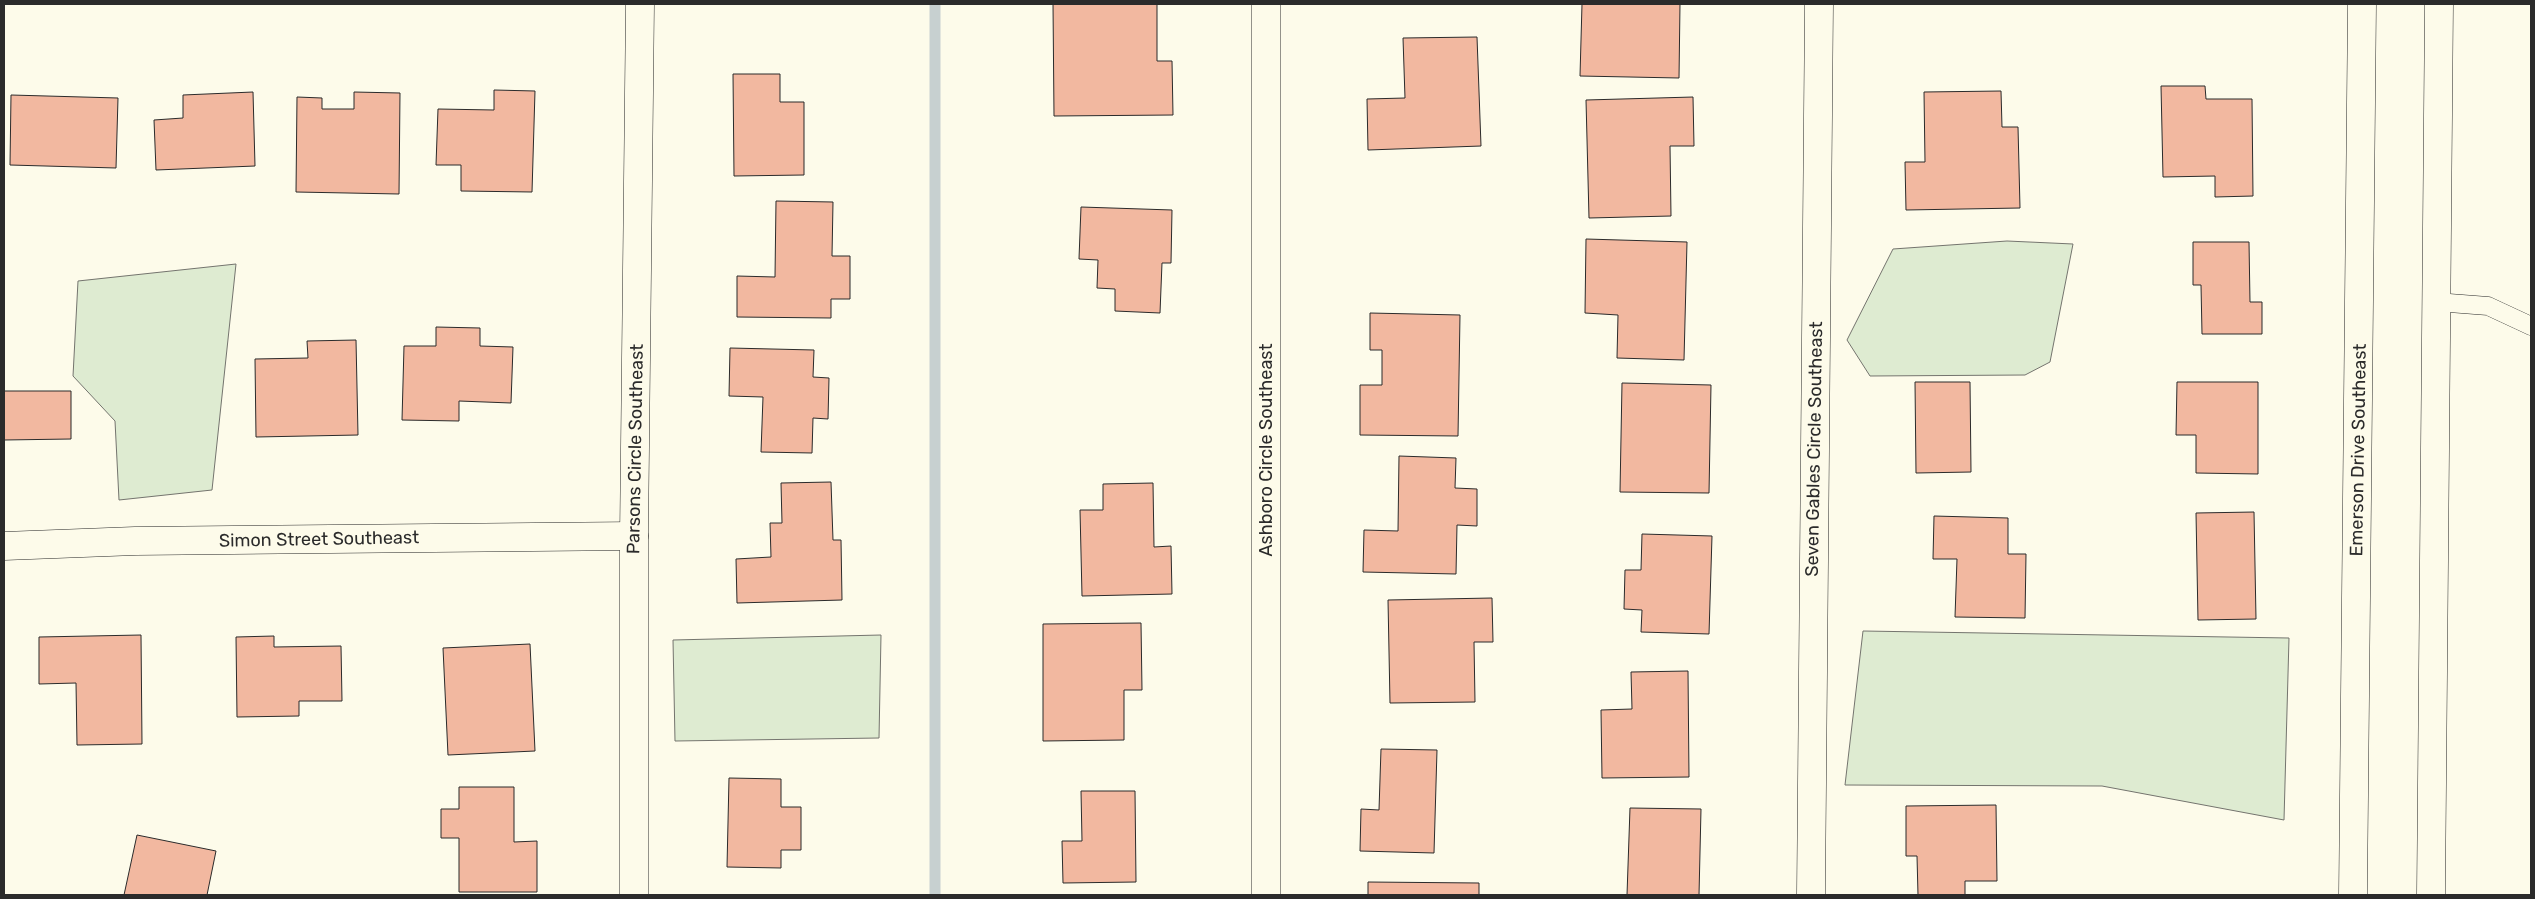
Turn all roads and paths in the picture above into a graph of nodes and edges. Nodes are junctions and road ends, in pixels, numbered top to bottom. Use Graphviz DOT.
graph roads {
  1 [pos="640,4"];
  2 [pos="1266,4"];
  3 [pos="1819,4"];
  4 [pos="2362,4"];
  5 [pos="2439,4"];
  6 [pos="2436,302"];
  7 [pos="2531,326"];
  8 [pos="634,536"];
  9 [pos="4,546"];
  10 [pos="634,895"];
  11 [pos="1266,895"];
  12 [pos="1811,895"];
  13 [pos="2354,895"];
  14 [pos="2431,895"];
  1 -- 8 [label="street, Parsons Circle Southeast"];
  2 -- 11 [label="street, Ashboro Circle Southeast"];
  3 -- 12 [label="street, Seven Gables Circle Southeast"];
  4 -- 13 [label="street, Emerson Drive Southeast"];
  5 -- 6 [label="street"];
  6 -- 7 [label="lane"];
  6 -- 14 [label="street"];
  8 -- 9 [label="street, Simon Street Southeast"];
  8 -- 10 [label="street, Parsons Circle Southeast"];
}
